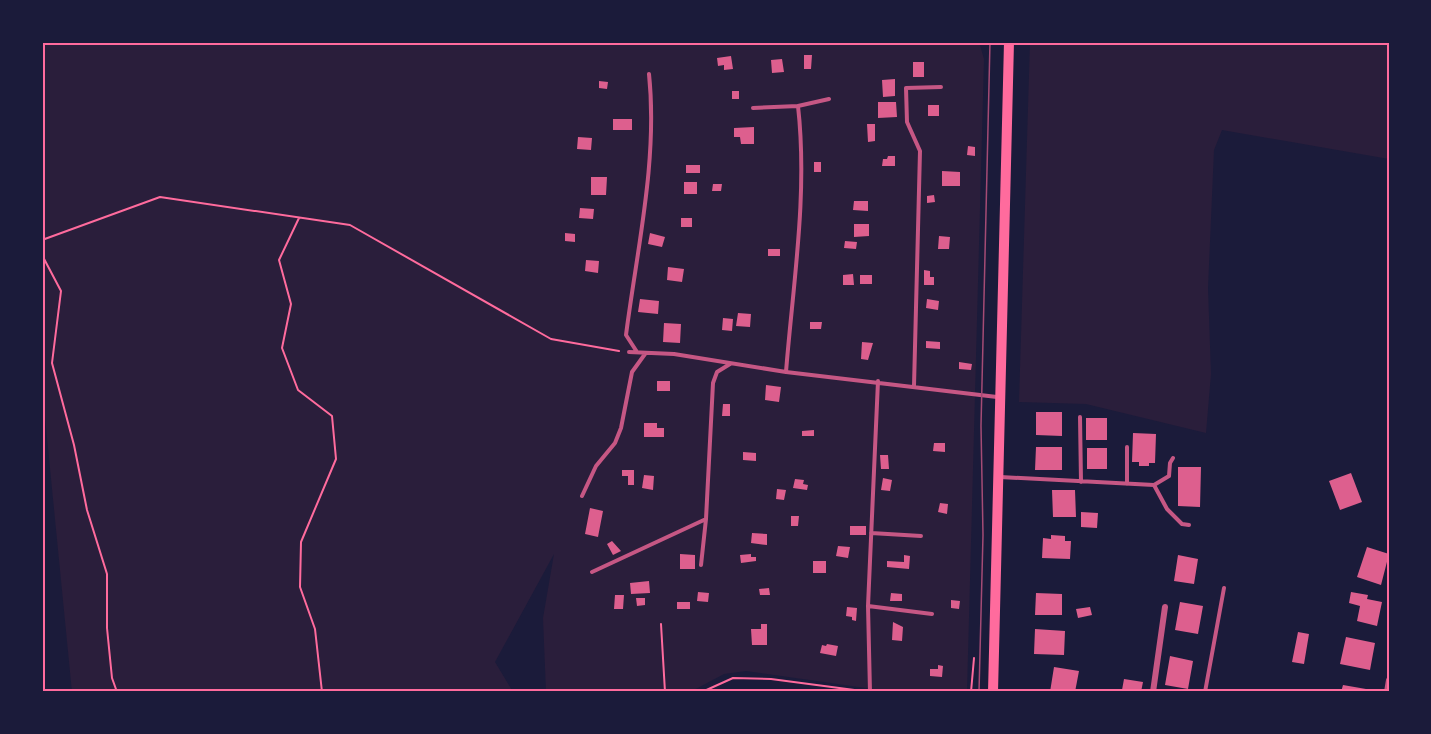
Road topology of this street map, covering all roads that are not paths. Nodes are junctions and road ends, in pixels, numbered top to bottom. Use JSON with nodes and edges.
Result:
{"nodes":[{"id":1,"x":1009,"y":42,"type":"edge"},
{"id":2,"x":649,"y":74,"type":"dead end"},
{"id":3,"x":940,"y":87,"type":"dead end"},
{"id":4,"x":829,"y":99,"type":"dead end"},
{"id":5,"x":798,"y":106,"type":"junction"},
{"id":6,"x":753,"y":108,"type":"dead end"},
{"id":7,"x":629,"y":352,"type":"road end"},
{"id":8,"x":637,"y":353,"type":"junction"},
{"id":9,"x":646,"y":354,"type":"junction"},
{"id":10,"x":731,"y":363,"type":"junction"},
{"id":11,"x":786,"y":372,"type":"junction"},
{"id":12,"x":878,"y":381,"type":"junction"},
{"id":13,"x":914,"y":386,"type":"junction"},
{"id":14,"x":1000,"y":397,"type":"junction"},
{"id":15,"x":1080,"y":417,"type":"dead end"},
{"id":16,"x":1127,"y":447,"type":"dead end"},
{"id":17,"x":1173,"y":459,"type":"dead end"},
{"id":18,"x":999,"y":477,"type":"junction"},
{"id":19,"x":1081,"y":482,"type":"junction"},
{"id":20,"x":1127,"y":484,"type":"junction"},
{"id":21,"x":1154,"y":485,"type":"junction"},
{"id":22,"x":582,"y":496,"type":"dead end"},
{"id":23,"x":706,"y":519,"type":"junction"},
{"id":24,"x":1189,"y":525,"type":"dead end"},
{"id":25,"x":871,"y":533,"type":"junction"},
{"id":26,"x":921,"y":536,"type":"dead end"},
{"id":27,"x":701,"y":565,"type":"dead end"},
{"id":28,"x":592,"y":572,"type":"dead end"},
{"id":29,"x":1224,"y":588,"type":"dead end"},
{"id":30,"x":868,"y":606,"type":"junction"},
{"id":31,"x":1165,"y":607,"type":"dead end"},
{"id":32,"x":932,"y":614,"type":"dead end"},
{"id":33,"x":1389,"y":680,"type":"edge"},
{"id":34,"x":870,"y":692,"type":"edge"},
{"id":35,"x":993,"y":692,"type":"edge"},
{"id":36,"x":1153,"y":692,"type":"edge"},
{"id":37,"x":1205,"y":692,"type":"edge"},
{"id":38,"x":1387,"y":692,"type":"edge"}],
"edges":[{"from":1,"to":14,"type":"main road"},
{"from":2,"to":8,"type":"lane"},
{"from":3,"to":13,"type":"lane"},
{"from":4,"to":5,"type":"lane"},
{"from":5,"to":6,"type":"lane"},
{"from":5,"to":11,"type":"lane"},
{"from":7,"to":8,"type":"lane"},
{"from":8,"to":9,"type":"lane"},
{"from":9,"to":10,"type":"lane"},
{"from":9,"to":22,"type":"lane"},
{"from":10,"to":11,"type":"lane"},
{"from":10,"to":23,"type":"lane"},
{"from":11,"to":12,"type":"lane"},
{"from":12,"to":13,"type":"lane"},
{"from":12,"to":25,"type":"lane"},
{"from":13,"to":14,"type":"lane"},
{"from":14,"to":18,"type":"main road"},
{"from":15,"to":19,"type":"lane"},
{"from":16,"to":20,"type":"lane"},
{"from":17,"to":21,"type":"lane"},
{"from":18,"to":19,"type":"lane"},
{"from":18,"to":35,"type":"main road"},
{"from":19,"to":20,"type":"lane"},
{"from":20,"to":21,"type":"lane"},
{"from":21,"to":24,"type":"lane"},
{"from":23,"to":27,"type":"lane"},
{"from":23,"to":28,"type":"lane"},
{"from":25,"to":26,"type":"lane"},
{"from":25,"to":30,"type":"lane"},
{"from":29,"to":37,"type":"lane"},
{"from":30,"to":32,"type":"lane"},
{"from":30,"to":34,"type":"lane"},
{"from":31,"to":36,"type":"street"},
{"from":33,"to":38,"type":"street"}]}
